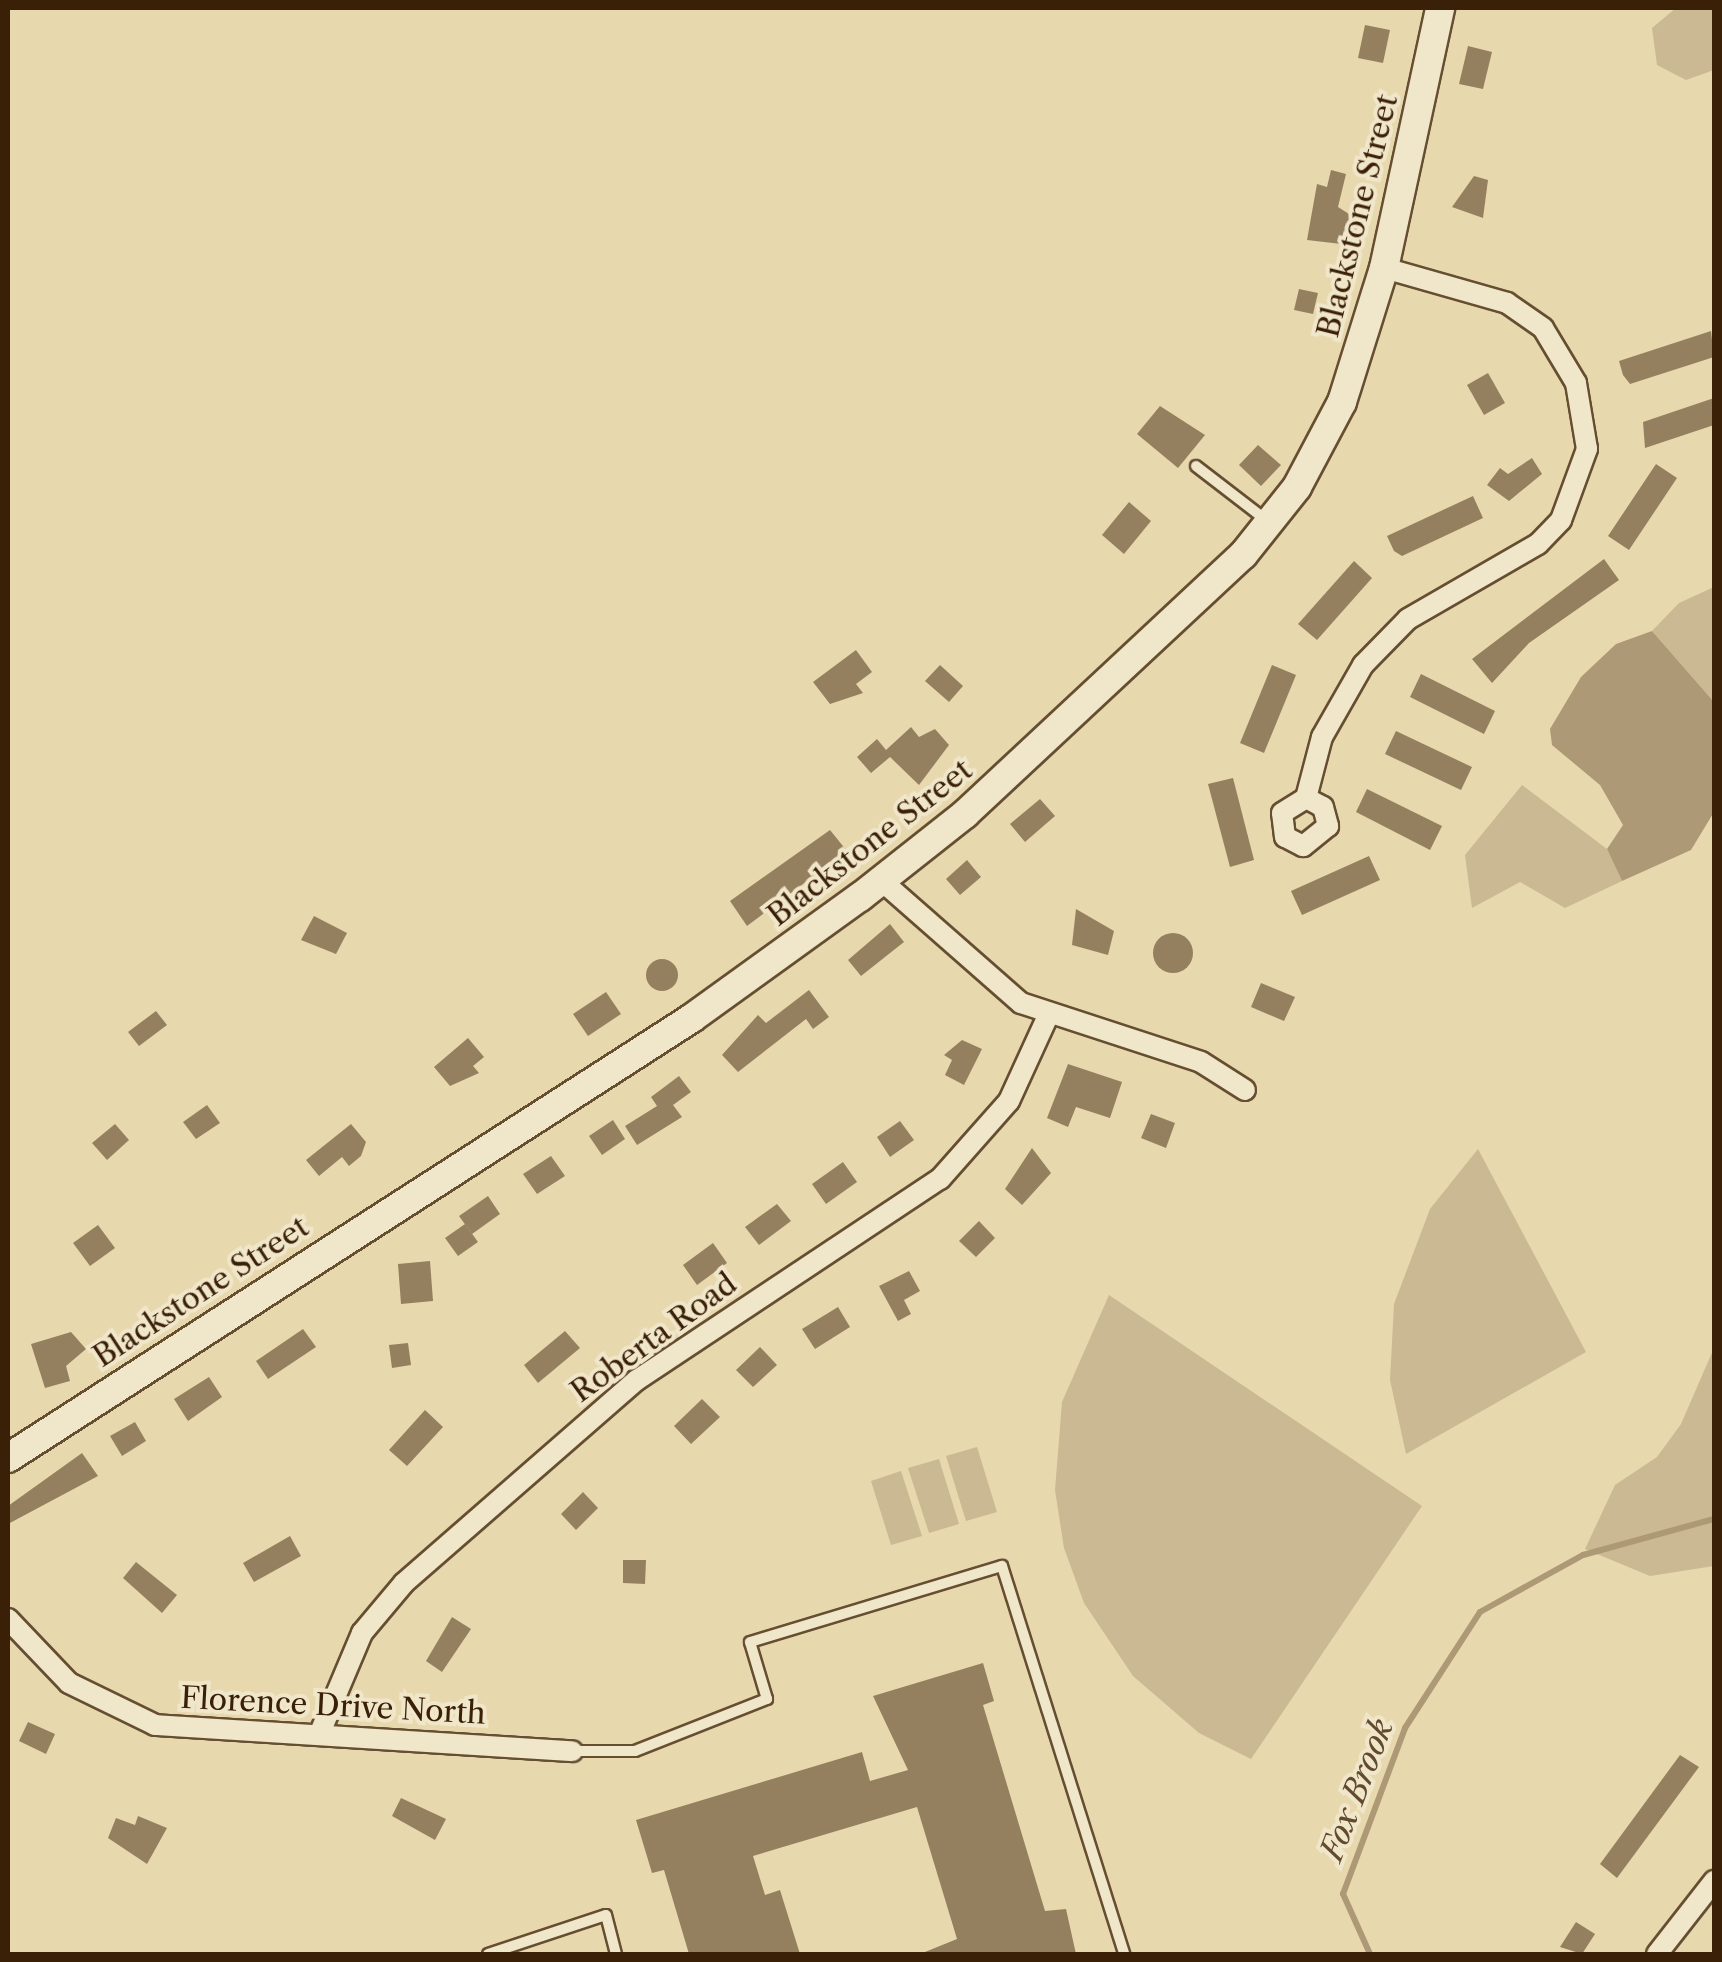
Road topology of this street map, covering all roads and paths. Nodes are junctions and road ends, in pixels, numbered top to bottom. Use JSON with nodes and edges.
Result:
{"nodes":[{"id":1,"x":1440,"y":8,"type":"edge"},
{"id":2,"x":1384,"y":268,"type":"junction"},
{"id":3,"x":1196,"y":466,"type":"dead end"},
{"id":4,"x":1270,"y":524,"type":"junction"},
{"id":5,"x":1306,"y":798,"type":"dead end"},
{"id":6,"x":882,"y":881,"type":"junction"},
{"id":7,"x":1048,"y":1016,"type":"junction"},
{"id":8,"x":1245,"y":1090,"type":"dead end"},
{"id":9,"x":8,"y":1458,"type":"edge"},
{"id":10,"x":8,"y":1619,"type":"edge"},
{"id":11,"x":319,"y":1735,"type":"junction"},
{"id":12,"x":572,"y":1750,"type":"joint"},
{"id":13,"x":1714,"y":1880,"type":"edge"},
{"id":14,"x":488,"y":1954,"type":"edge"},
{"id":15,"x":616,"y":1954,"type":"edge"},
{"id":16,"x":1124,"y":1954,"type":"edge"},
{"id":17,"x":1657,"y":1954,"type":"edge"}],
"edges":[{"from":1,"to":2,"type":"main road","name":"Blackstone Street"},
{"from":2,"to":4,"type":"main road","name":"Blackstone Street"},
{"from":2,"to":5,"type":"street"},
{"from":3,"to":4,"type":"lane"},
{"from":4,"to":6,"type":"main road","name":"Blackstone Street"},
{"from":6,"to":7,"type":"street"},
{"from":6,"to":9,"type":"main road","name":"Blackstone Street"},
{"from":7,"to":8,"type":"street"},
{"from":7,"to":11,"type":"street","name":"Roberta Road"},
{"from":10,"to":11,"type":"street","name":"Florence Drive North"},
{"from":11,"to":12,"type":"street","name":"Florence Drive North"},
{"from":12,"to":16,"type":"lane"},
{"from":13,"to":17,"type":"street"},
{"from":14,"to":15,"type":"lane"}]}
